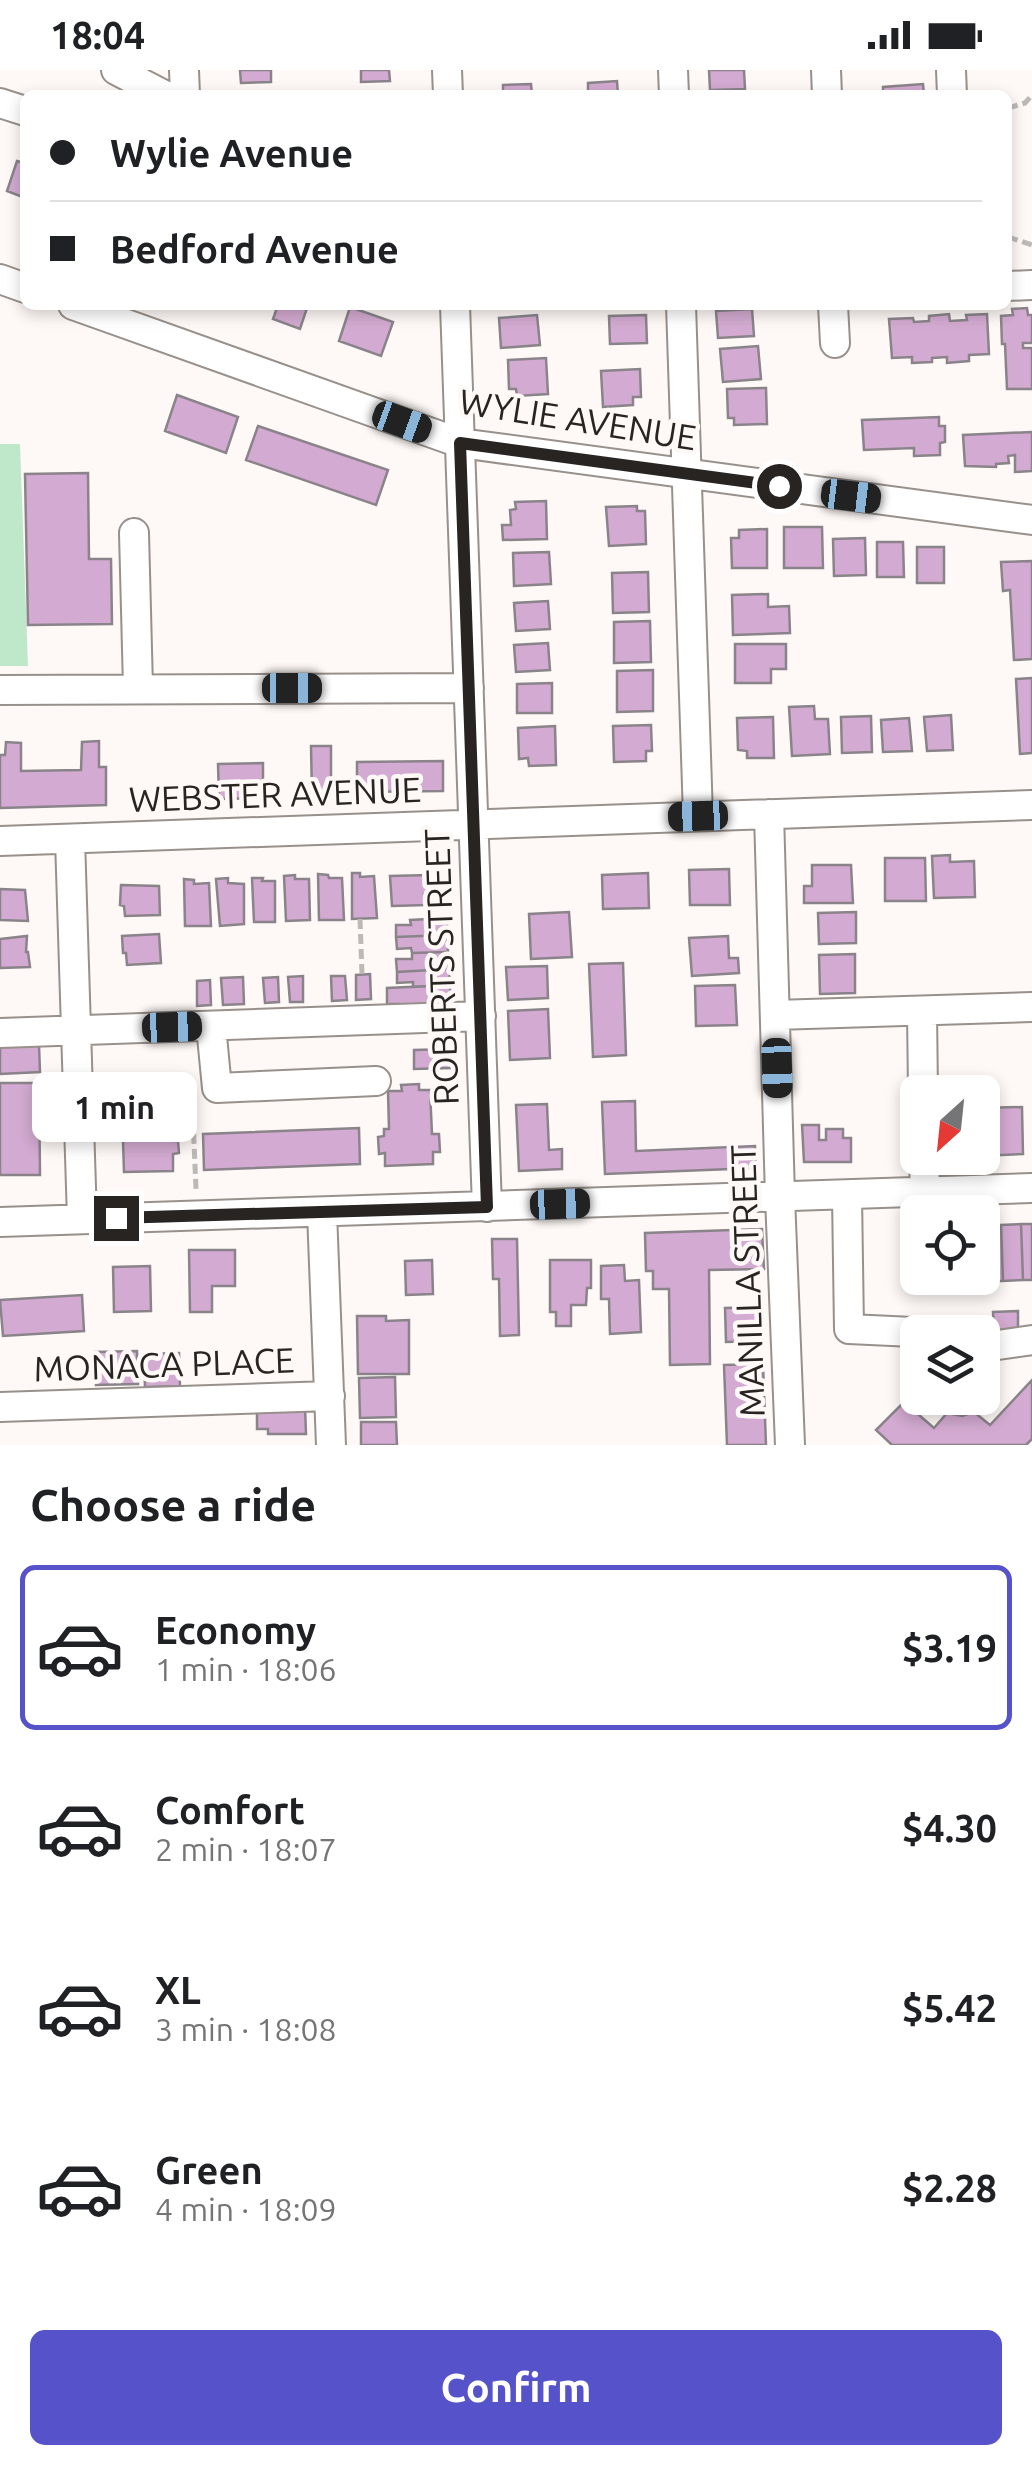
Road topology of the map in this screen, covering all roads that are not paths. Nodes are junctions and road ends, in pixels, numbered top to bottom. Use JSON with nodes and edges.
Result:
{"nodes":[{"id":1,"x":116,"y":70,"type":"edge"},
{"id":2,"x":154,"y":90,"type":"edge"},
{"id":3,"x":87,"y":310,"type":"edge"},
{"id":4,"x":456,"y":310,"type":"edge"},
{"id":5,"x":681,"y":310,"type":"edge"},
{"id":6,"x":833,"y":310,"type":"edge"},
{"id":7,"x":835,"y":343,"type":"dead end"},
{"id":8,"x":460,"y":443,"type":"junction"},
{"id":9,"x":687,"y":474,"type":"junction"},
{"id":10,"x":1032,"y":520,"type":"edge"},
{"id":11,"x":134,"y":533,"type":"dead end"},
{"id":12,"x":138,"y":688,"type":"junction"},
{"id":13,"x":469,"y":688,"type":"junction"},
{"id":14,"x":0,"y":690,"type":"edge"},
{"id":15,"x":1032,"y":804,"type":"edge"},
{"id":16,"x":769,"y":814,"type":"junction"},
{"id":17,"x":698,"y":816,"type":"junction"},
{"id":18,"x":474,"y":824,"type":"junction"},
{"id":19,"x":70,"y":839,"type":"junction"},
{"id":20,"x":0,"y":841,"type":"edge"},
{"id":21,"x":1032,"y":1007,"type":"edge"},
{"id":22,"x":922,"y":1010,"type":"junction"},
{"id":23,"x":775,"y":1015,"type":"junction"},
{"id":24,"x":481,"y":1016,"type":"junction"},
{"id":25,"x":211,"y":1026,"type":"junction"},
{"id":26,"x":76,"y":1030,"type":"junction"},
{"id":27,"x":0,"y":1033,"type":"edge"},
{"id":28,"x":923,"y":1075,"type":"edge"},
{"id":29,"x":376,"y":1081,"type":"dead end"},
{"id":30,"x":924,"y":1175,"type":"edge"},
{"id":31,"x":1032,"y":1188,"type":"edge"},
{"id":32,"x":925,"y":1192,"type":"junction"},
{"id":33,"x":847,"y":1194,"type":"junction"},
{"id":34,"x":780,"y":1197,"type":"junction"},
{"id":35,"x":487,"y":1207,"type":"junction"},
{"id":36,"x":322,"y":1212,"type":"junction"},
{"id":37,"x":82,"y":1219,"type":"junction"},
{"id":38,"x":0,"y":1222,"type":"edge"},
{"id":39,"x":900,"y":1331,"type":"edge"},
{"id":40,"x":1032,"y":1340,"type":"edge"},
{"id":41,"x":1000,"y":1345,"type":"edge"},
{"id":42,"x":330,"y":1396,"type":"junction"},
{"id":43,"x":0,"y":1407,"type":"edge"},
{"id":44,"x":332,"y":1445,"type":"edge"},
{"id":45,"x":790,"y":1445,"type":"edge"}],
"edges":[{"from":1,"to":2,"type":"street"},
{"from":3,"to":8,"type":"street","name":"WYLIE AVENUE"},
{"from":4,"to":8,"type":"street","name":"ROBERTS STREET"},
{"from":5,"to":9,"type":"street"},
{"from":6,"to":7,"type":"street"},
{"from":8,"to":9,"type":"street","name":"WYLIE AVENUE"},
{"from":8,"to":13,"type":"street","name":"ROBERTS STREET"},
{"from":9,"to":10,"type":"street","name":"WYLIE AVENUE"},
{"from":9,"to":17,"type":"street"},
{"from":11,"to":12,"type":"street"},
{"from":12,"to":13,"type":"street"},
{"from":12,"to":14,"type":"street"},
{"from":13,"to":18,"type":"street","name":"ROBERTS STREET"},
{"from":15,"to":16,"type":"street","name":"WEBSTER AVENUE"},
{"from":16,"to":17,"type":"street","name":"WEBSTER AVENUE"},
{"from":16,"to":23,"type":"street","name":"MANILLA STREET"},
{"from":17,"to":18,"type":"street","name":"WEBSTER AVENUE"},
{"from":18,"to":19,"type":"street","name":"WEBSTER AVENUE"},
{"from":18,"to":24,"type":"street","name":"ROBERTS STREET"},
{"from":19,"to":20,"type":"street","name":"WEBSTER AVENUE"},
{"from":19,"to":26,"type":"street"},
{"from":21,"to":22,"type":"street"},
{"from":22,"to":23,"type":"street"},
{"from":22,"to":28,"type":"street"},
{"from":23,"to":34,"type":"street","name":"MANILLA STREET"},
{"from":24,"to":25,"type":"street"},
{"from":24,"to":35,"type":"street","name":"ROBERTS STREET"},
{"from":25,"to":26,"type":"street"},
{"from":25,"to":29,"type":"street"},
{"from":26,"to":27,"type":"street"},
{"from":26,"to":37,"type":"street"},
{"from":30,"to":32,"type":"street"},
{"from":31,"to":32,"type":"street"},
{"from":32,"to":33,"type":"street"},
{"from":33,"to":34,"type":"street"},
{"from":33,"to":39,"type":"street"},
{"from":34,"to":35,"type":"street"},
{"from":34,"to":45,"type":"street","name":"MANILLA STREET"},
{"from":35,"to":36,"type":"street"},
{"from":36,"to":37,"type":"street"},
{"from":36,"to":42,"type":"street"},
{"from":37,"to":38,"type":"street"},
{"from":40,"to":41,"type":"street"},
{"from":42,"to":43,"type":"street","name":"MONACA PLACE"},
{"from":42,"to":44,"type":"street"}]}
